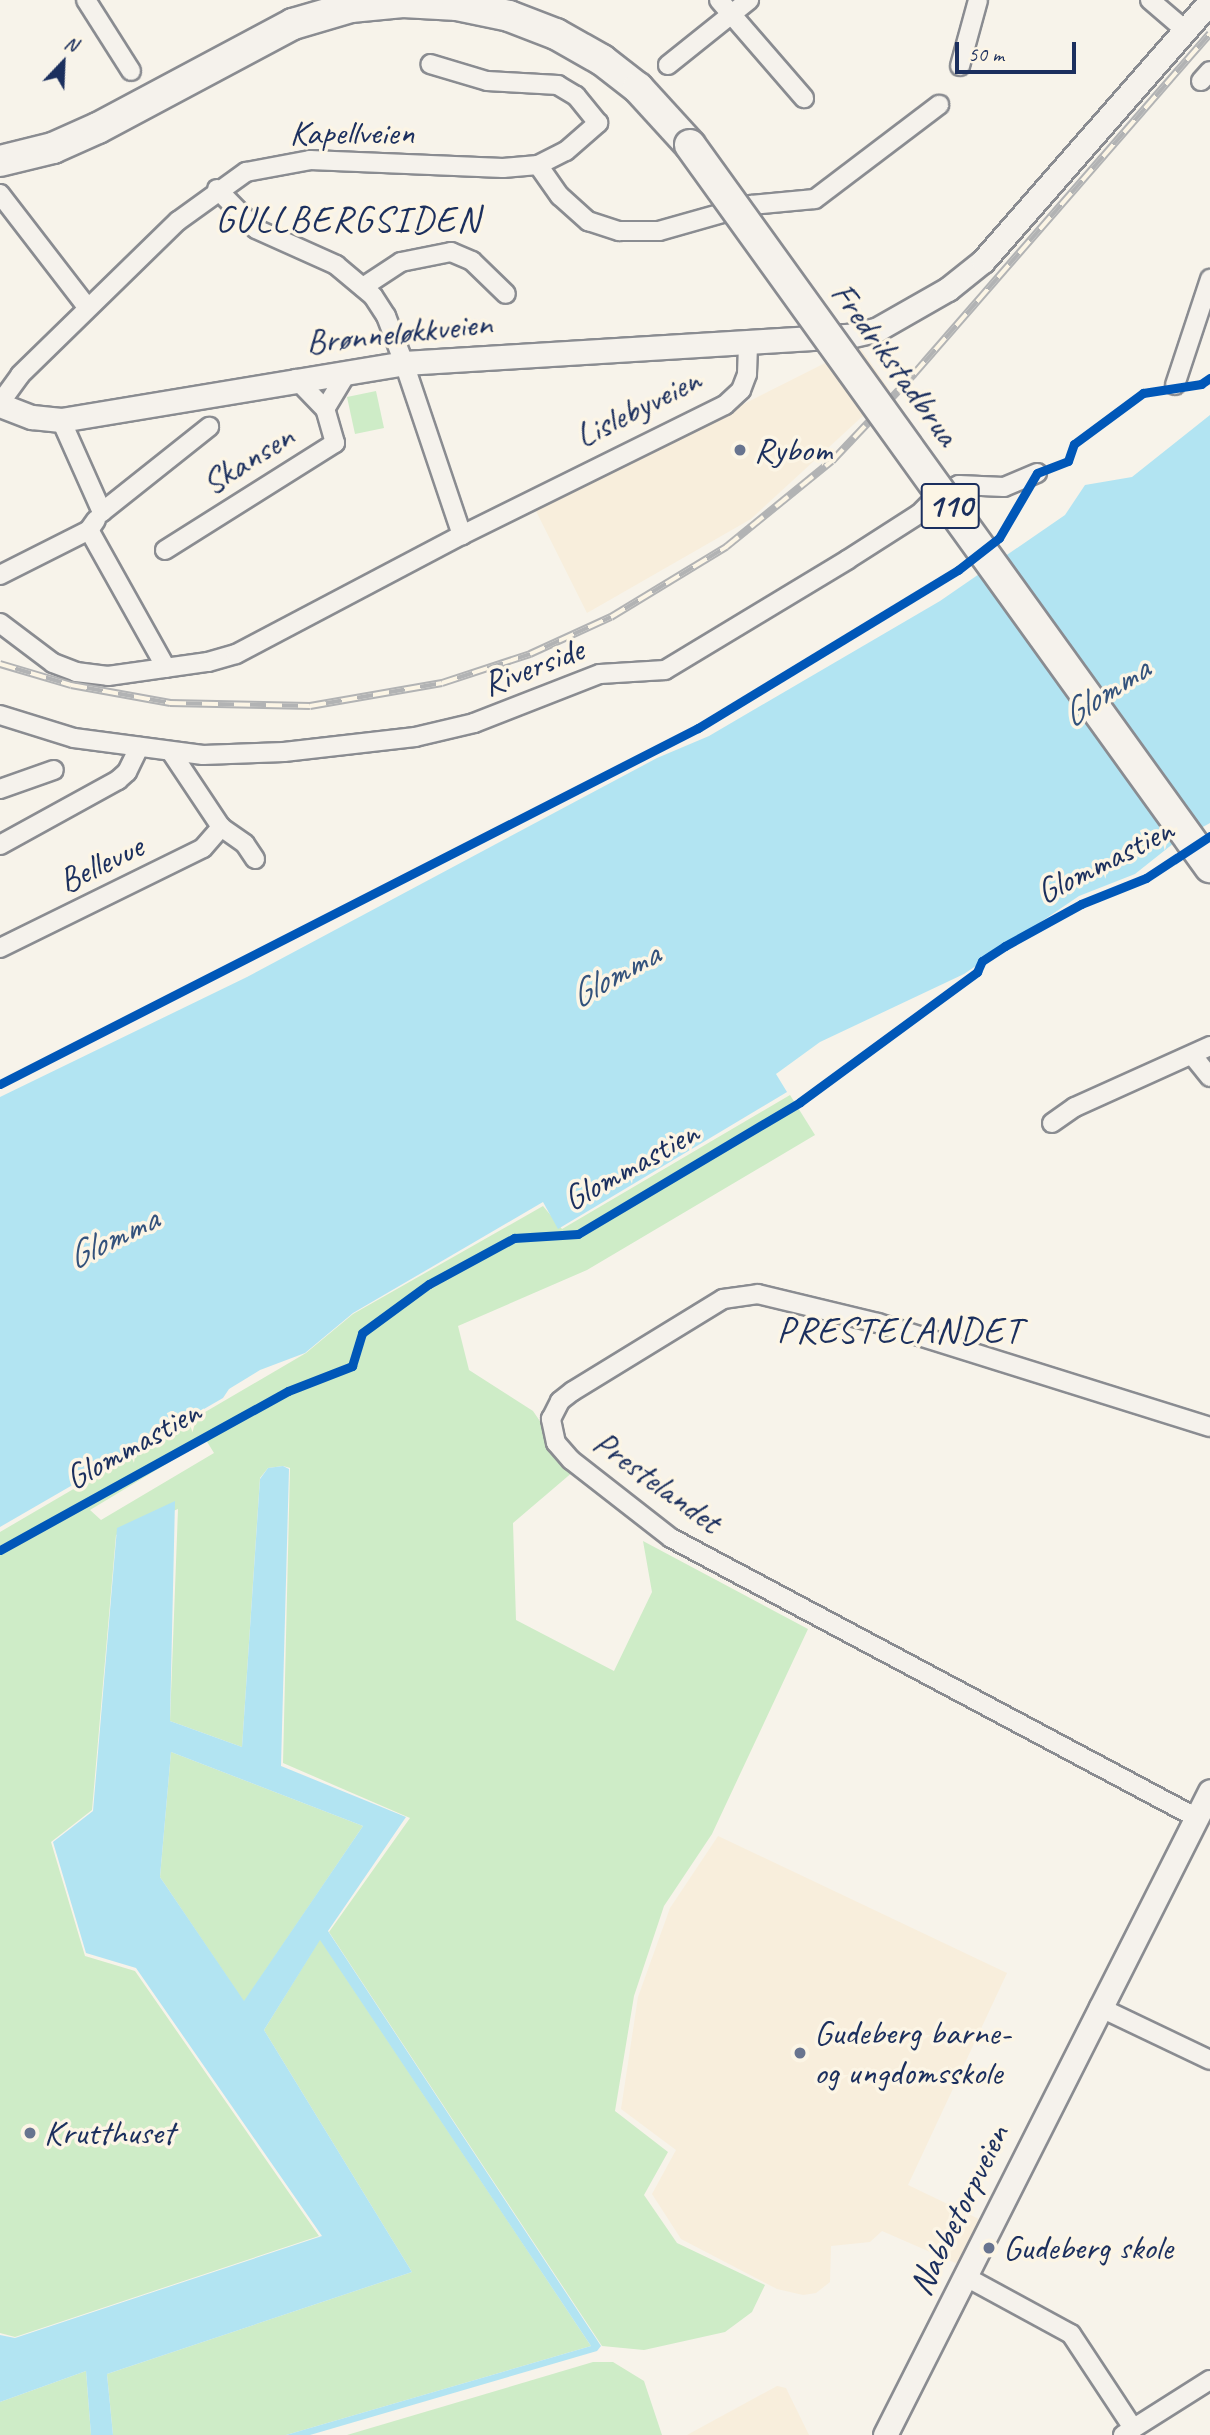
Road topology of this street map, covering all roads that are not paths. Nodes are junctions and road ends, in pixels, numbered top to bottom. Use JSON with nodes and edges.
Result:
{"nodes":[{"id":1,"x":86,"y":0,"type":"edge"},
{"id":2,"x":749,"y":0,"type":"edge"},
{"id":3,"x":978,"y":0,"type":"edge"},
{"id":4,"x":1150,"y":0,"type":"edge"},
{"id":5,"x":1210,"y":2,"type":"edge"},
{"id":6,"x":725,"y":7,"type":"edge"},
{"id":7,"x":1185,"y":30,"type":"junction"},
{"id":8,"x":430,"y":64,"type":"dead end"},
{"id":9,"x":668,"y":65,"type":"dead end"},
{"id":10,"x":960,"y":66,"type":"dead end"},
{"id":11,"x":131,"y":71,"type":"dead end"},
{"id":12,"x":804,"y":98,"type":"dead end"},
{"id":13,"x":939,"y":105,"type":"dead end"},
{"id":14,"x":0,"y":161,"type":"edge"},
{"id":15,"x":538,"y":165,"type":"junction"},
{"id":16,"x":217,"y":190,"type":"junction"},
{"id":17,"x":0,"y":194,"type":"edge"},
{"id":18,"x":1210,"y":279,"type":"edge"},
{"id":19,"x":363,"y":287,"type":"junction"},
{"id":20,"x":506,"y":294,"type":"dead end"},
{"id":21,"x":87,"y":307,"type":"junction"},
{"id":22,"x":748,"y":342,"type":"junction"},
{"id":23,"x":404,"y":363,"type":"junction"},
{"id":24,"x":348,"y":371,"type":"junction"},
{"id":25,"x":296,"y":379,"type":"junction"},
{"id":26,"x":1175,"y":386,"type":"dead end"},
{"id":27,"x":0,"y":404,"type":"edge"},
{"id":28,"x":325,"y":409,"type":"junction"},
{"id":29,"x":61,"y":420,"type":"junction"},
{"id":30,"x":209,"y":426,"type":"dead end"},
{"id":31,"x":1037,"y":473,"type":"dead end"},
{"id":32,"x":103,"y":512,"type":"junction"},
{"id":33,"x":89,"y":530,"type":"junction"},
{"id":34,"x":462,"y":534,"type":"junction"},
{"id":35,"x":165,"y":550,"type":"dead end"},
{"id":36,"x":0,"y":575,"type":"edge"},
{"id":37,"x":0,"y":623,"type":"edge"},
{"id":38,"x":166,"y":668,"type":"junction"},
{"id":39,"x":0,"y":715,"type":"edge"},
{"id":40,"x":139,"y":747,"type":"junction"},
{"id":41,"x":171,"y":752,"type":"junction"},
{"id":42,"x":54,"y":769,"type":"dead end"},
{"id":43,"x":0,"y":789,"type":"edge"},
{"id":44,"x":221,"y":827,"type":"junction"},
{"id":45,"x":0,"y":845,"type":"edge"},
{"id":46,"x":255,"y":859,"type":"dead end"},
{"id":47,"x":1210,"y":867,"type":"edge"},
{"id":48,"x":0,"y":948,"type":"edge"},
{"id":49,"x":1210,"y":1046,"type":"edge"},
{"id":50,"x":1194,"y":1056,"type":"junction"},
{"id":51,"x":1210,"y":1077,"type":"edge"},
{"id":52,"x":1052,"y":1123,"type":"dead end"},
{"id":53,"x":1210,"y":1427,"type":"edge"},
{"id":54,"x":1210,"y":1791,"type":"edge"},
{"id":55,"x":1197,"y":1818,"type":"junction"},
{"id":56,"x":1099,"y":2007,"type":"junction"},
{"id":57,"x":1210,"y":2060,"type":"edge"},
{"id":58,"x":966,"y":2277,"type":"junction"},
{"id":59,"x":1210,"y":2380,"type":"edge"},
{"id":60,"x":1128,"y":2432,"type":"edge"},
{"id":61,"x":885,"y":2435,"type":"edge"}],
"edges":[{"from":1,"to":11,"type":"street"},
{"from":2,"to":6,"type":"street"},
{"from":3,"to":10,"type":"street"},
{"from":4,"to":7,"type":"street"},
{"from":5,"to":7,"type":"street"},
{"from":6,"to":9,"type":"street"},
{"from":6,"to":12,"type":"street"},
{"from":7,"to":22,"type":"street"},
{"from":8,"to":15,"type":"street","name":"Kapellveien"},
{"from":13,"to":15,"type":"street"},
{"from":14,"to":47,"type":"highway","name":"Fredrikstadbrua","number":"110","bridge":true},
{"from":15,"to":16,"type":"street","name":"Kapellveien"},
{"from":16,"to":19,"type":"street"},
{"from":16,"to":21,"type":"street","name":"Kapellveien"},
{"from":17,"to":21,"type":"street"},
{"from":18,"to":26,"type":"street"},
{"from":19,"to":20,"type":"street"},
{"from":19,"to":23,"type":"street"},
{"from":21,"to":27,"type":"street","name":"Kapellveien"},
{"from":22,"to":23,"type":"street","name":"Brønneløkkveien"},
{"from":22,"to":34,"type":"street","name":"Lislebyveien"},
{"from":23,"to":24,"type":"street","name":"Brønneløkkveien"},
{"from":23,"to":34,"type":"street"},
{"from":24,"to":25,"type":"street","name":"Brønneløkkveien"},
{"from":24,"to":28,"type":"street","name":"Skansen"},
{"from":25,"to":28,"type":"street","name":"Skansen"},
{"from":25,"to":29,"type":"street","name":"Brønneløkkveien"},
{"from":27,"to":29,"type":"street","name":"Brønneløkkveien"},
{"from":28,"to":35,"type":"street","name":"Skansen"},
{"from":29,"to":32,"type":"street"},
{"from":30,"to":32,"type":"street"},
{"from":31,"to":41,"type":"street","name":"Riverside"},
{"from":32,"to":33,"type":"street"},
{"from":33,"to":36,"type":"street"},
{"from":33,"to":38,"type":"street"},
{"from":34,"to":38,"type":"street","name":"Lislebyveien"},
{"from":37,"to":38,"type":"street","name":"Lislebyveien"},
{"from":39,"to":40,"type":"street","name":"Riverside"},
{"from":40,"to":41,"type":"street","name":"Riverside"},
{"from":40,"to":45,"type":"street"},
{"from":41,"to":44,"type":"street"},
{"from":42,"to":43,"type":"street"},
{"from":44,"to":46,"type":"street"},
{"from":44,"to":48,"type":"street","name":"Bellevue"},
{"from":49,"to":50,"type":"street"},
{"from":50,"to":51,"type":"street"},
{"from":50,"to":52,"type":"street"},
{"from":53,"to":55,"type":"street","name":"Prestelandet"},
{"from":54,"to":55,"type":"street","name":"Nabbetorpveien"},
{"from":55,"to":56,"type":"street","name":"Nabbetorpveien"},
{"from":56,"to":57,"type":"street"},
{"from":56,"to":58,"type":"street","name":"Nabbetorpveien"},
{"from":58,"to":60,"type":"street"},
{"from":58,"to":61,"type":"street","name":"Nabbetorpveien"},
{"from":59,"to":60,"type":"street"}]}
